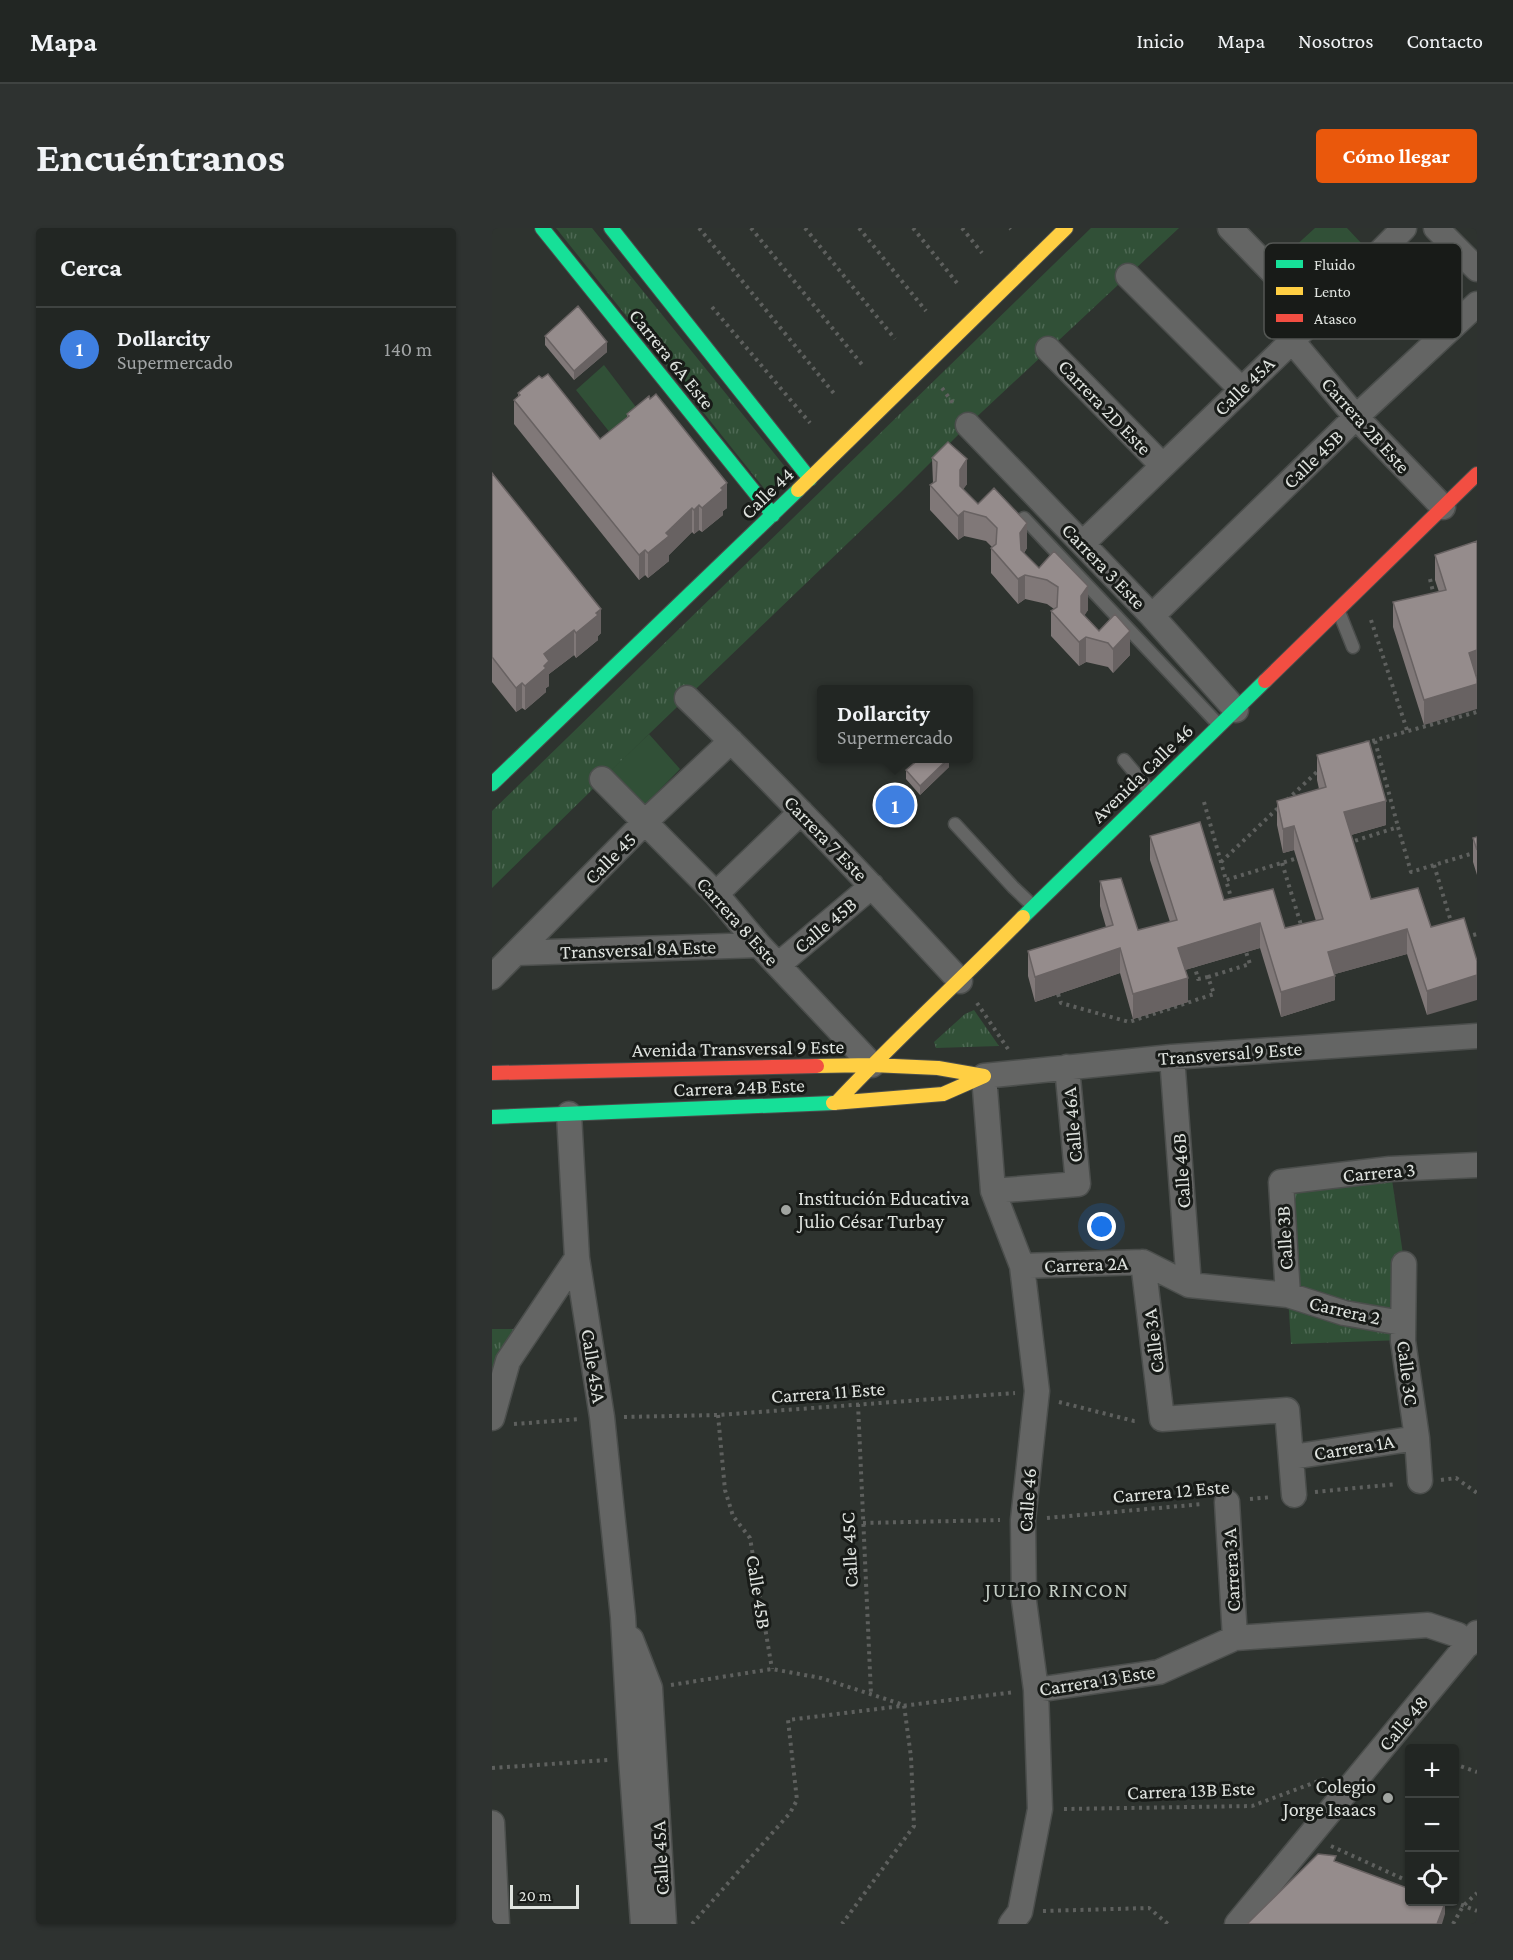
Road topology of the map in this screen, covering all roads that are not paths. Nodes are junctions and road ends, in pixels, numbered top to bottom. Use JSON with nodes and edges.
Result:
{"nodes":[{"id":1,"x":542,"y":228,"type":"edge"},
{"id":2,"x":612,"y":228,"type":"edge"},
{"id":3,"x":1066,"y":228,"type":"edge"},
{"id":4,"x":1230,"y":228,"type":"edge"},
{"id":5,"x":1436,"y":228,"type":"edge"},
{"id":6,"x":1451,"y":243,"type":"edge"},
{"id":7,"x":1462,"y":254,"type":"edge"},
{"id":8,"x":1264,"y":263,"type":"edge"},
{"id":9,"x":1477,"y":269,"type":"edge"},
{"id":10,"x":1128,"y":276,"type":"dead end"},
{"id":11,"x":1477,"y":304,"type":"edge"},
{"id":12,"x":1462,"y":318,"type":"edge"},
{"id":13,"x":1440,"y":339,"type":"edge"},
{"id":14,"x":1292,"y":341,"type":"joint"},
{"id":15,"x":1048,"y":349,"type":"dead end"},
{"id":16,"x":1240,"y":389,"type":"junction"},
{"id":17,"x":1356,"y":417,"type":"junction"},
{"id":18,"x":968,"y":425,"type":"road end"},
{"id":19,"x":1162,"y":465,"type":"junction"},
{"id":20,"x":1477,"y":474,"type":"edge"},
{"id":21,"x":810,"y":479,"type":"junction"},
{"id":22,"x":1443,"y":507,"type":"junction"},
{"id":23,"x":773,"y":515,"type":"junction"},
{"id":24,"x":1024,"y":518,"type":"edge"},
{"id":25,"x":1083,"y":543,"type":"junction"},
{"id":26,"x":1338,"y":610,"type":"junction"},
{"id":27,"x":1152,"y":616,"type":"junction"},
{"id":28,"x":1353,"y":647,"type":"dead end"},
{"id":29,"x":687,"y":698,"type":"dead end"},
{"id":30,"x":1228,"y":718,"type":"junction"},
{"id":31,"x":731,"y":741,"type":"junction"},
{"id":32,"x":1124,"y":760,"type":"dead end"},
{"id":33,"x":603,"y":779,"type":"dead end"},
{"id":34,"x":492,"y":783,"type":"edge"},
{"id":35,"x":1151,"y":792,"type":"junction"},
{"id":36,"x":801,"y":813,"type":"junction"},
{"id":37,"x":645,"y":822,"type":"junction"},
{"id":38,"x":955,"y":824,"type":"dead end"},
{"id":39,"x":872,"y":886,"type":"junction"},
{"id":40,"x":716,"y":894,"type":"junction"},
{"id":41,"x":1033,"y":906,"type":"junction"},
{"id":42,"x":759,"y":945,"type":"junction"},
{"id":43,"x":517,"y":953,"type":"junction"},
{"id":44,"x":778,"y":965,"type":"junction"},
{"id":45,"x":492,"y":977,"type":"edge"},
{"id":46,"x":960,"y":981,"type":"junction"},
{"id":47,"x":1477,"y":1036,"type":"edge"},
{"id":48,"x":1172,"y":1057,"type":"junction"},
{"id":49,"x":872,"y":1065,"type":"junction"},
{"id":50,"x":1067,"y":1067,"type":"junction"},
{"id":51,"x":492,"y":1073,"type":"edge"},
{"id":52,"x":984,"y":1076,"type":"junction"},
{"id":53,"x":836,"y":1103,"type":"junction"},
{"id":54,"x":569,"y":1114,"type":"junction"},
{"id":55,"x":492,"y":1117,"type":"edge"},
{"id":56,"x":1477,"y":1165,"type":"edge"},
{"id":57,"x":1281,"y":1182,"type":"joint"},
{"id":58,"x":993,"y":1191,"type":"junction"},
{"id":59,"x":577,"y":1258,"type":"junction"},
{"id":60,"x":1143,"y":1262,"type":"junction"},
{"id":61,"x":1404,"y":1264,"type":"dead end"},
{"id":62,"x":1022,"y":1266,"type":"junction"},
{"id":63,"x":1190,"y":1285,"type":"junction"},
{"id":64,"x":1288,"y":1295,"type":"junction"},
{"id":65,"x":1402,"y":1323,"type":"junction"},
{"id":66,"x":497,"y":1422,"type":"edge"},
{"id":67,"x":1417,"y":1438,"type":"junction"},
{"id":68,"x":1292,"y":1457,"type":"junction"},
{"id":69,"x":1420,"y":1481,"type":"road end"},
{"id":70,"x":1294,"y":1495,"type":"road end"},
{"id":71,"x":1227,"y":1502,"type":"road end"},
{"id":72,"x":1235,"y":1638,"type":"junction"},
{"id":73,"x":1473,"y":1639,"type":"edge"},
{"id":74,"x":638,"y":1689,"type":"junction"},
{"id":75,"x":1036,"y":1690,"type":"junction"},
{"id":76,"x":492,"y":1823,"type":"edge"},
{"id":77,"x":1016,"y":1918,"type":"edge"},
{"id":78,"x":497,"y":1924,"type":"edge"},
{"id":79,"x":643,"y":1924,"type":"edge"},
{"id":80,"x":664,"y":1924,"type":"edge"},
{"id":81,"x":1237,"y":1924,"type":"edge"}],
"edges":[{"from":1,"to":23,"type":"main road","name":"Carrera 6A Este"},
{"from":2,"to":21,"type":"main road","name":"Carrera 6A Este"},
{"from":3,"to":21,"type":"main road","name":"Calle 44"},
{"from":4,"to":8,"type":"street"},
{"from":5,"to":6,"type":"street"},
{"from":7,"to":9,"type":"street"},
{"from":10,"to":16,"type":"street"},
{"from":11,"to":12,"type":"street","name":"Calle 45B"},
{"from":13,"to":17,"type":"street","name":"Calle 45B"},
{"from":14,"to":16,"type":"street","name":"Calle 45A"},
{"from":14,"to":17,"type":"street","name":"Carrera 2B Este"},
{"from":15,"to":19,"type":"street","name":"Carrera 2D Este"},
{"from":16,"to":19,"type":"street","name":"Calle 45A"},
{"from":17,"to":22,"type":"street","name":"Carrera 2B Este"},
{"from":17,"to":27,"type":"street","name":"Calle 45B"},
{"from":18,"to":25,"type":"street","name":"Carrera 3 Este"},
{"from":19,"to":25,"type":"street","name":"Calle 45A"},
{"from":20,"to":22,"type":"main road","name":"Avenida Calle 46"},
{"from":21,"to":23,"type":"main road","name":"Calle 44"},
{"from":22,"to":26,"type":"main road","name":"Avenida Calle 46"},
{"from":23,"to":34,"type":"main road","name":"Calle 44"},
{"from":24,"to":30,"type":"lane"},
{"from":25,"to":27,"type":"street","name":"Carrera 3 Este"},
{"from":26,"to":28,"type":"lane"},
{"from":26,"to":30,"type":"main road","name":"Avenida Calle 46"},
{"from":27,"to":30,"type":"street","name":"Carrera 3 Este"},
{"from":29,"to":31,"type":"street","name":"Carrera 7 Este"},
{"from":30,"to":35,"type":"main road","name":"Avenida Calle 46"},
{"from":31,"to":36,"type":"street","name":"Carrera 7 Este"},
{"from":31,"to":37,"type":"street","name":"Calle 45"},
{"from":32,"to":35,"type":"lane"},
{"from":33,"to":37,"type":"street","name":"Carrera 8 Este"},
{"from":35,"to":41,"type":"main road","name":"Avenida Calle 46"},
{"from":36,"to":39,"type":"street","name":"Carrera 7 Este"},
{"from":36,"to":40,"type":"street"},
{"from":37,"to":40,"type":"street","name":"Carrera 8 Este"},
{"from":37,"to":43,"type":"street","name":"Calle 45"},
{"from":38,"to":41,"type":"lane"},
{"from":39,"to":44,"type":"street","name":"Calle 45B"},
{"from":39,"to":46,"type":"street","name":"Carrera 7 Este"},
{"from":40,"to":42,"type":"street","name":"Carrera 8 Este"},
{"from":41,"to":46,"type":"main road","name":"Avenida Calle 46"},
{"from":42,"to":43,"type":"street","name":"Transversal 8A Este"},
{"from":42,"to":44,"type":"street","name":"Carrera 8 Este"},
{"from":43,"to":45,"type":"street","name":"Calle 45"},
{"from":44,"to":49,"type":"street","name":"Carrera 8 Este"},
{"from":46,"to":49,"type":"main road","name":"Avenida Calle 46"},
{"from":47,"to":48,"type":"street","name":"Transversal 9 Este"},
{"from":48,"to":50,"type":"street","name":"Transversal 9 Este"},
{"from":48,"to":63,"type":"street","name":"Calle 46B"},
{"from":49,"to":51,"type":"main road","name":"Avenida Transversal 9 Este"},
{"from":49,"to":52,"type":"main road","name":"Avenida Transversal 9 Este"},
{"from":49,"to":53,"type":"main road","name":"Avenida Calle 46"},
{"from":50,"to":52,"type":"street","name":"Transversal 9 Este"},
{"from":50,"to":58,"type":"street","name":"Calle 46A"},
{"from":52,"to":53,"type":"main road","name":"Carrera 24B Este"},
{"from":52,"to":58,"type":"street","name":"Calle 46"},
{"from":53,"to":54,"type":"main road","name":"Carrera 24B Este"},
{"from":54,"to":55,"type":"main road","name":"Carrera 24B Este"},
{"from":54,"to":59,"type":"street","name":"Calle 45A"},
{"from":56,"to":57,"type":"street","name":"Carrera 3"},
{"from":57,"to":64,"type":"street","name":"Calle 3B"},
{"from":58,"to":62,"type":"street","name":"Calle 46"},
{"from":59,"to":66,"type":"street"},
{"from":59,"to":74,"type":"street","name":"Calle 45A"},
{"from":60,"to":62,"type":"street","name":"Carrera 2A"},
{"from":60,"to":63,"type":"street","name":"Carrera 2A"},
{"from":60,"to":68,"type":"street","name":"Calle 3A"},
{"from":61,"to":65,"type":"street","name":"Calle 3C"},
{"from":62,"to":75,"type":"street","name":"Calle 46"},
{"from":63,"to":64,"type":"street","name":"Carrera 2A"},
{"from":64,"to":65,"type":"street","name":"Carrera 2"},
{"from":65,"to":67,"type":"street","name":"Calle 3C"},
{"from":67,"to":68,"type":"street","name":"Carrera 1A"},
{"from":67,"to":69,"type":"street","name":"Calle 3C"},
{"from":68,"to":70,"type":"street"},
{"from":71,"to":72,"type":"street","name":"Carrera 3A"},
{"from":72,"to":73,"type":"street","name":"Carrera 13 Este"},
{"from":72,"to":75,"type":"street","name":"Carrera 13 Este"},
{"from":73,"to":81,"type":"street","name":"Calle 48"},
{"from":74,"to":79,"type":"street","name":"Calle 45A"},
{"from":74,"to":80,"type":"street","name":"Calle 45A"},
{"from":75,"to":77,"type":"street","name":"Calle 46"},
{"from":76,"to":78,"type":"street"}]}
